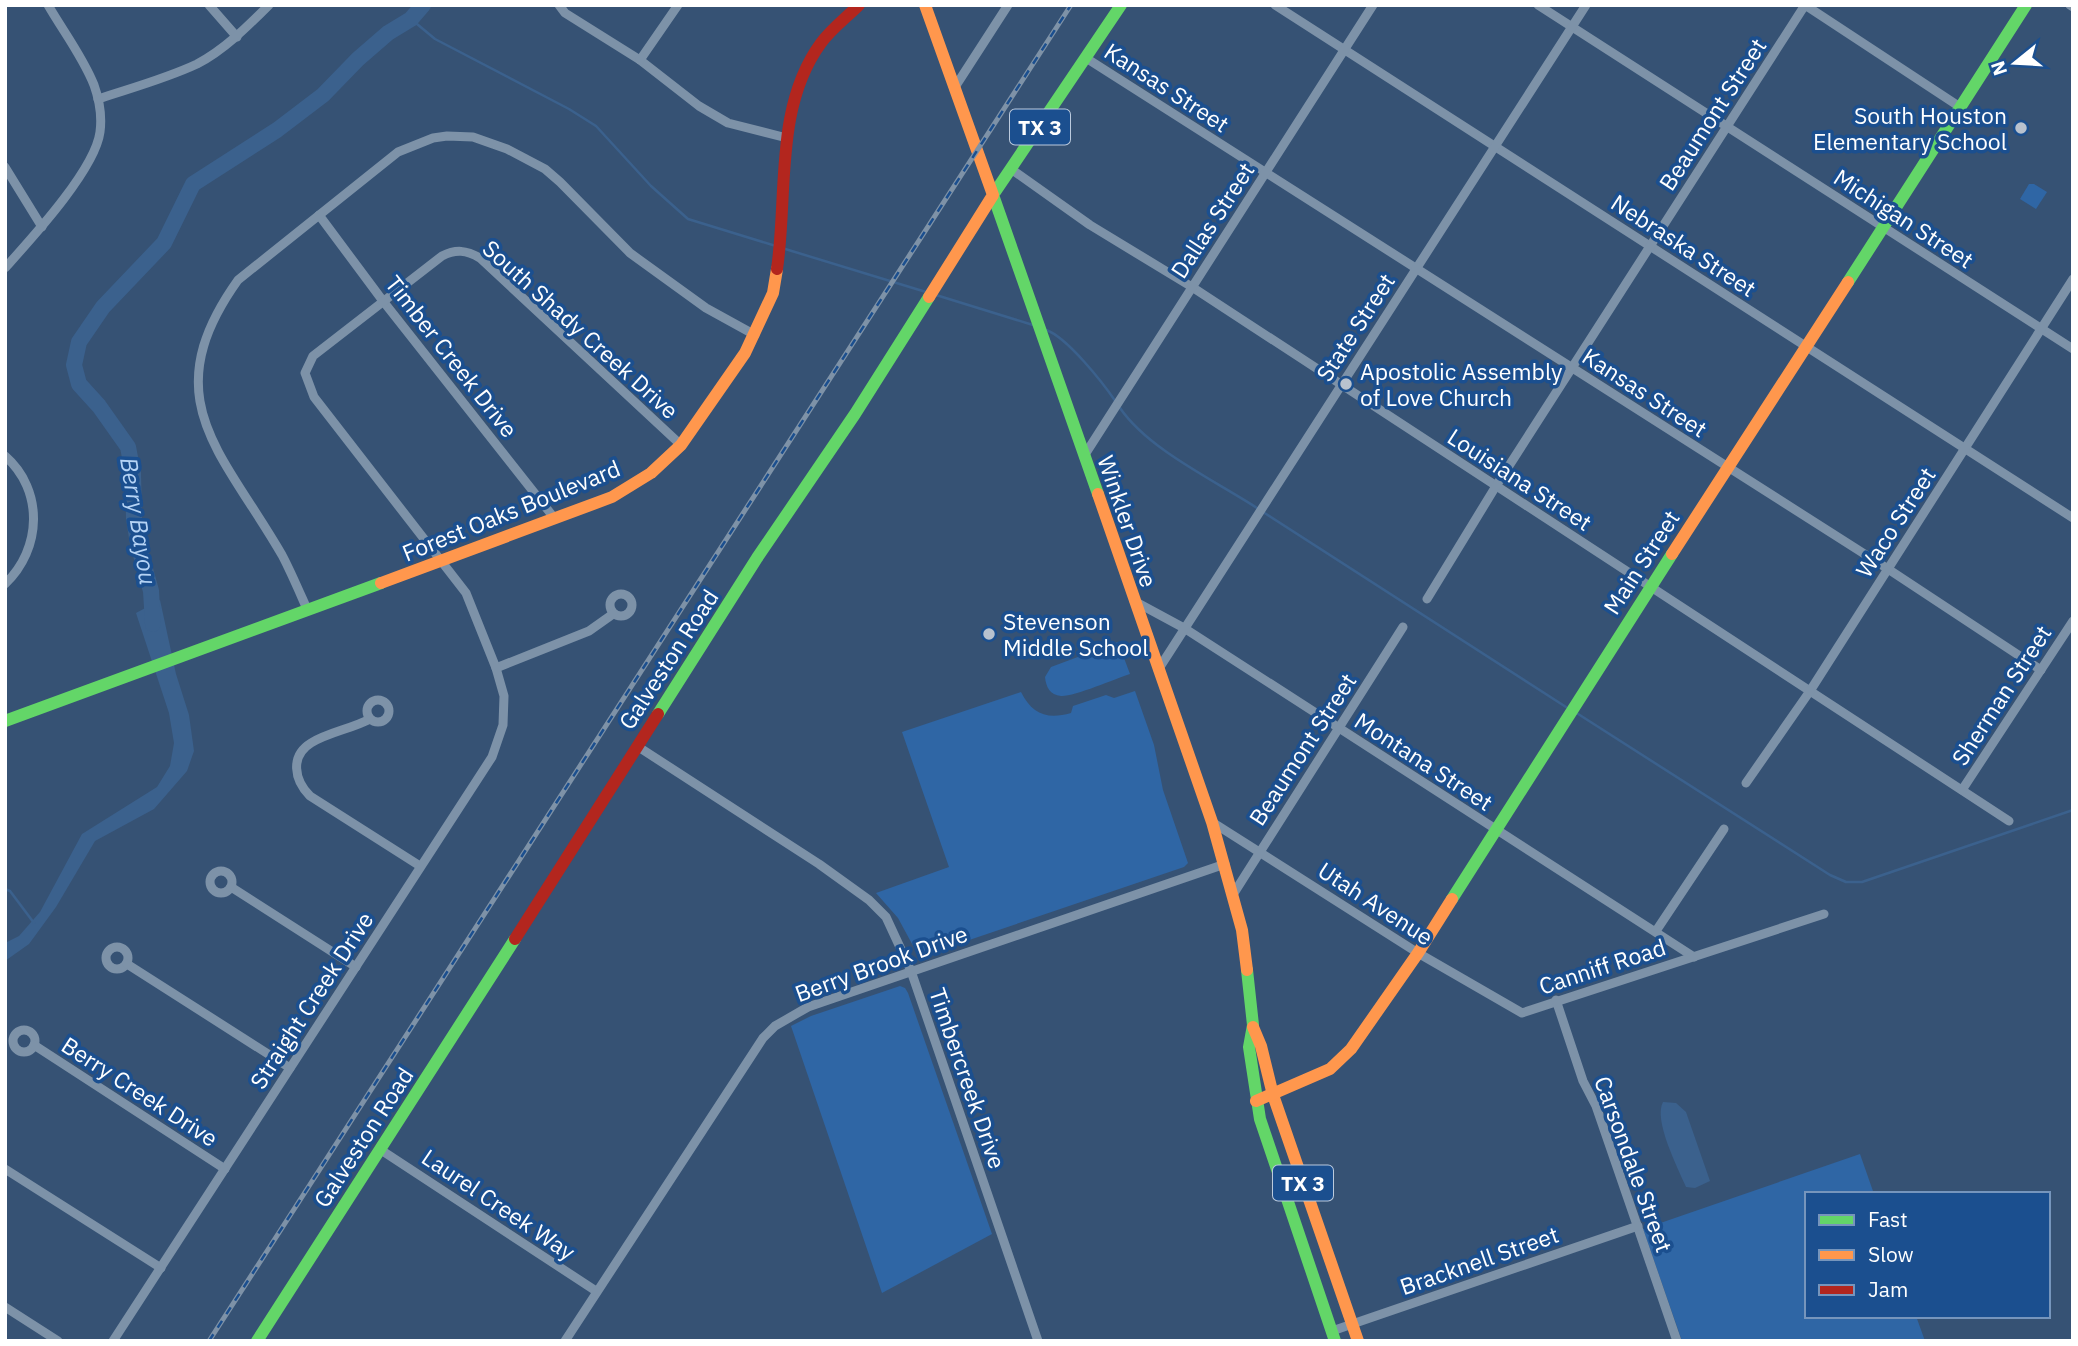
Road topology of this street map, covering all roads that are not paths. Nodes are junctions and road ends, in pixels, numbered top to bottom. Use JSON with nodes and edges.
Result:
{"nodes":[{"id":1,"x":48,"y":5,"type":"edge"},
{"id":2,"x":209,"y":5,"type":"edge"},
{"id":3,"x":269,"y":5,"type":"edge"},
{"id":4,"x":559,"y":5,"type":"edge"},
{"id":5,"x":678,"y":5,"type":"edge"},
{"id":6,"x":859,"y":5,"type":"edge"},
{"id":7,"x":925,"y":5,"type":"edge"},
{"id":8,"x":1008,"y":5,"type":"edge"},
{"id":9,"x":1121,"y":5,"type":"edge"},
{"id":10,"x":1275,"y":5,"type":"edge"},
{"id":11,"x":1373,"y":5,"type":"edge"},
{"id":12,"x":1538,"y":5,"type":"edge"},
{"id":13,"x":1586,"y":5,"type":"edge"},
{"id":14,"x":1805,"y":5,"type":"edge"},
{"id":15,"x":2026,"y":5,"type":"edge"},
{"id":16,"x":1572,"y":27,"type":"junction"},
{"id":17,"x":237,"y":37,"type":"junction"},
{"id":18,"x":1344,"y":50,"type":"junction"},
{"id":19,"x":1086,"y":58,"type":"junction"},
{"id":20,"x":640,"y":60,"type":"junction"},
{"id":21,"x":955,"y":87,"type":"junction"},
{"id":22,"x":98,"y":99,"type":"junction"},
{"id":23,"x":1961,"y":107,"type":"junction"},
{"id":24,"x":1726,"y":128,"type":"junction"},
{"id":25,"x":787,"y":138,"type":"junction"},
{"id":26,"x":1495,"y":146,"type":"junction"},
{"id":27,"x":5,"y":167,"type":"edge"},
{"id":28,"x":1011,"y":169,"type":"junction"},
{"id":29,"x":1265,"y":173,"type":"junction"},
{"id":30,"x":993,"y":195,"type":"junction"},
{"id":31,"x":319,"y":215,"type":"junction"},
{"id":32,"x":43,"y":227,"type":"junction"},
{"id":33,"x":1883,"y":227,"type":"junction"},
{"id":34,"x":1650,"y":246,"type":"junction"},
{"id":35,"x":5,"y":268,"type":"edge"},
{"id":36,"x":1416,"y":269,"type":"junction"},
{"id":37,"x":2073,"y":279,"type":"edge"},
{"id":38,"x":1192,"y":287,"type":"junction"},
{"id":39,"x":383,"y":301,"type":"junction"},
{"id":40,"x":2041,"y":328,"type":"junction"},
{"id":41,"x":755,"y":335,"type":"junction"},
{"id":42,"x":1805,"y":346,"type":"junction"},
{"id":43,"x":2073,"y":349,"type":"edge"},
{"id":44,"x":1572,"y":368,"type":"junction"},
{"id":45,"x":1341,"y":385,"type":"junction"},
{"id":46,"x":681,"y":445,"type":"junction"},
{"id":47,"x":1965,"y":449,"type":"junction"},
{"id":48,"x":5,"y":456,"type":"edge"},
{"id":49,"x":1084,"y":456,"type":"junction"},
{"id":50,"x":1728,"y":467,"type":"junction"},
{"id":51,"x":1496,"y":486,"type":"junction"},
{"id":52,"x":2073,"y":518,"type":"edge"},
{"id":53,"x":555,"y":519,"type":"junction"},
{"id":54,"x":443,"y":561,"type":"junction"},
{"id":55,"x":1888,"y":569,"type":"junction"},
{"id":56,"x":5,"y":584,"type":"edge"},
{"id":57,"x":1651,"y":587,"type":"junction"},
{"id":58,"x":1427,"y":599,"type":"dead end"},
{"id":59,"x":1133,"y":600,"type":"junction"},
{"id":60,"x":307,"y":609,"type":"junction"},
{"id":61,"x":613,"y":614,"type":"dead end"},
{"id":62,"x":2073,"y":621,"type":"edge"},
{"id":63,"x":1403,"y":627,"type":"dead end"},
{"id":64,"x":1184,"y":628,"type":"junction"},
{"id":65,"x":496,"y":668,"type":"junction"},
{"id":66,"x":1158,"y":670,"type":"junction"},
{"id":67,"x":2041,"y":670,"type":"junction"},
{"id":68,"x":1810,"y":691,"type":"junction"},
{"id":69,"x":370,"y":719,"type":"dead end"},
{"id":70,"x":5,"y":722,"type":"edge"},
{"id":71,"x":1339,"y":729,"type":"junction"},
{"id":72,"x":637,"y":746,"type":"junction"},
{"id":73,"x":1746,"y":783,"type":"dead end"},
{"id":74,"x":1962,"y":790,"type":"junction"},
{"id":75,"x":2009,"y":821,"type":"dead end"},
{"id":76,"x":1212,"y":822,"type":"junction"},
{"id":77,"x":1724,"y":829,"type":"dead end"},
{"id":78,"x":1494,"y":830,"type":"junction"},
{"id":79,"x":1260,"y":850,"type":"junction"},
{"id":80,"x":1225,"y":864,"type":"junction"},
{"id":81,"x":420,"y":866,"type":"junction"},
{"id":82,"x":231,"y":887,"type":"dead end"},
{"id":83,"x":1234,"y":892,"type":"junction"},
{"id":84,"x":1824,"y":914,"type":"dead end"},
{"id":85,"x":1656,"y":931,"type":"junction"},
{"id":86,"x":1418,"y":953,"type":"junction"},
{"id":87,"x":1693,"y":957,"type":"junction"},
{"id":88,"x":127,"y":964,"type":"dead end"},
{"id":89,"x":356,"y":967,"type":"junction"},
{"id":90,"x":911,"y":971,"type":"junction"},
{"id":91,"x":1556,"y":1000,"type":"junction"},
{"id":92,"x":1522,"y":1013,"type":"joint"},
{"id":93,"x":1253,"y":1025,"type":"junction"},
{"id":94,"x":34,"y":1045,"type":"dead end"},
{"id":95,"x":290,"y":1068,"type":"junction"},
{"id":96,"x":1273,"y":1095,"type":"junction"},
{"id":97,"x":1256,"y":1101,"type":"junction"},
{"id":98,"x":381,"y":1150,"type":"junction"},
{"id":99,"x":225,"y":1169,"type":"junction"},
{"id":100,"x":5,"y":1170,"type":"edge"},
{"id":101,"x":1638,"y":1226,"type":"junction"},
{"id":102,"x":161,"y":1268,"type":"junction"},
{"id":103,"x":596,"y":1291,"type":"junction"},
{"id":104,"x":5,"y":1307,"type":"edge"},
{"id":105,"x":1352,"y":1324,"type":"junction"},
{"id":106,"x":1334,"y":1336,"type":"edge"},
{"id":107,"x":58,"y":1341,"type":"edge"},
{"id":108,"x":113,"y":1341,"type":"edge"},
{"id":109,"x":257,"y":1341,"type":"edge"},
{"id":110,"x":565,"y":1341,"type":"edge"},
{"id":111,"x":1038,"y":1341,"type":"edge"},
{"id":112,"x":1358,"y":1341,"type":"edge"},
{"id":113,"x":1677,"y":1341,"type":"edge"}],
"edges":[{"from":1,"to":22,"type":"street"},
{"from":2,"to":17,"type":"street"},
{"from":3,"to":17,"type":"street"},
{"from":4,"to":20,"type":"street"},
{"from":5,"to":20,"type":"street"},
{"from":6,"to":25,"type":"main road","name":"Forest Oaks Boulevard"},
{"from":7,"to":21,"type":"main road","name":"Winkler Drive"},
{"from":8,"to":21,"type":"street"},
{"from":9,"to":19,"type":"main road","name":"Galveston Road","number":"TX 3"},
{"from":10,"to":18,"type":"street","name":"Nebraska Street"},
{"from":11,"to":18,"type":"street","name":"Dallas Street"},
{"from":12,"to":16,"type":"street","name":"Michigan Street"},
{"from":13,"to":16,"type":"street","name":"State Street"},
{"from":14,"to":23,"type":"street"},
{"from":14,"to":24,"type":"street","name":"Beaumont Street"},
{"from":15,"to":23,"type":"main road","name":"Main Street"},
{"from":16,"to":24,"type":"street","name":"Michigan Street"},
{"from":16,"to":26,"type":"street","name":"State Street"},
{"from":17,"to":22,"type":"street"},
{"from":18,"to":26,"type":"street","name":"Nebraska Street"},
{"from":18,"to":29,"type":"street","name":"Dallas Street"},
{"from":19,"to":28,"type":"main road","name":"Galveston Road","number":"TX 3"},
{"from":19,"to":29,"type":"street","name":"Kansas Street"},
{"from":20,"to":25,"type":"street"},
{"from":21,"to":30,"type":"main road","name":"Winkler Drive"},
{"from":22,"to":32,"type":"street"},
{"from":23,"to":33,"type":"main road","name":"Main Street"},
{"from":24,"to":33,"type":"street","name":"Michigan Street"},
{"from":24,"to":34,"type":"street","name":"Beaumont Street"},
{"from":25,"to":41,"type":"main road","name":"Forest Oaks Boulevard"},
{"from":26,"to":34,"type":"street","name":"Nebraska Street"},
{"from":26,"to":36,"type":"street","name":"State Street"},
{"from":27,"to":32,"type":"street"},
{"from":28,"to":30,"type":"main road","name":"Galveston Road","number":"TX 3"},
{"from":28,"to":38,"type":"street","name":"Louisiana Street"},
{"from":29,"to":36,"type":"street","name":"Kansas Street"},
{"from":29,"to":38,"type":"street","name":"Dallas Street"},
{"from":30,"to":49,"type":"main road","name":"Winkler Drive","number":"TX 3"},
{"from":30,"to":72,"type":"main road","name":"Galveston Road"},
{"from":31,"to":39,"type":"street","name":"Timber Creek Drive"},
{"from":31,"to":41,"type":"street"},
{"from":31,"to":60,"type":"street"},
{"from":32,"to":35,"type":"street"},
{"from":33,"to":40,"type":"street","name":"Michigan Street"},
{"from":33,"to":42,"type":"main road","name":"Main Street"},
{"from":34,"to":42,"type":"street","name":"Nebraska Street"},
{"from":34,"to":44,"type":"street","name":"Beaumont Street"},
{"from":36,"to":44,"type":"street","name":"Kansas Street"},
{"from":36,"to":45,"type":"street","name":"State Street"},
{"from":37,"to":40,"type":"street","name":"Waco Street"},
{"from":38,"to":45,"type":"street","name":"Louisiana Street"},
{"from":38,"to":49,"type":"street","name":"Dallas Street"},
{"from":39,"to":46,"type":"street","name":"South Shady Creek Drive"},
{"from":39,"to":53,"type":"street","name":"Timber Creek Drive"},
{"from":39,"to":54,"type":"street","name":"South Shady Creek Drive"},
{"from":40,"to":43,"type":"street","name":"Michigan Street"},
{"from":40,"to":47,"type":"street","name":"Waco Street"},
{"from":41,"to":46,"type":"main road","name":"Forest Oaks Boulevard"},
{"from":42,"to":47,"type":"street","name":"Nebraska Street"},
{"from":42,"to":50,"type":"main road","name":"Main Street"},
{"from":44,"to":50,"type":"street","name":"Kansas Street"},
{"from":44,"to":51,"type":"street","name":"Beaumont Street"},
{"from":45,"to":51,"type":"street","name":"Louisiana Street"},
{"from":45,"to":64,"type":"street","name":"State Street"},
{"from":46,"to":53,"type":"main road","name":"Forest Oaks Boulevard"},
{"from":47,"to":52,"type":"street","name":"Nebraska Street"},
{"from":47,"to":55,"type":"street","name":"Waco Street"},
{"from":48,"to":56,"type":"street"},
{"from":49,"to":59,"type":"main road","name":"Winkler Drive","number":"TX 3"},
{"from":50,"to":55,"type":"street","name":"Kansas Street"},
{"from":50,"to":57,"type":"main road","name":"Main Street"},
{"from":51,"to":57,"type":"street","name":"Louisiana Street"},
{"from":51,"to":58,"type":"street","name":"Beaumont Street"},
{"from":53,"to":54,"type":"main road","name":"Forest Oaks Boulevard"},
{"from":54,"to":60,"type":"main road","name":"Forest Oaks Boulevard"},
{"from":54,"to":65,"type":"street","name":"Straight Creek Drive"},
{"from":55,"to":67,"type":"street","name":"Kansas Street"},
{"from":55,"to":68,"type":"street","name":"Waco Street"},
{"from":57,"to":68,"type":"street","name":"Louisiana Street"},
{"from":57,"to":78,"type":"main road","name":"Main Street"},
{"from":59,"to":64,"type":"street","name":"Montana Street"},
{"from":59,"to":66,"type":"main road","name":"Winkler Drive","number":"TX 3"},
{"from":60,"to":70,"type":"main road","name":"Forest Oaks Boulevard"},
{"from":61,"to":65,"type":"street"},
{"from":62,"to":67,"type":"street","name":"Sherman Street"},
{"from":63,"to":71,"type":"street","name":"Beaumont Street"},
{"from":64,"to":66,"type":"street","name":"State Street"},
{"from":64,"to":71,"type":"street","name":"Montana Street"},
{"from":65,"to":81,"type":"street","name":"Straight Creek Drive"},
{"from":66,"to":76,"type":"main road","name":"Winkler Drive","number":"TX 3"},
{"from":67,"to":74,"type":"street","name":"Sherman Street"},
{"from":68,"to":73,"type":"street","name":"Waco Street"},
{"from":68,"to":74,"type":"street","name":"Louisiana Street"},
{"from":69,"to":81,"type":"street"},
{"from":71,"to":78,"type":"street","name":"Montana Street"},
{"from":71,"to":79,"type":"street","name":"Beaumont Street"},
{"from":72,"to":90,"type":"street","name":"Timbercreek Drive"},
{"from":72,"to":98,"type":"main road","name":"Galveston Road"},
{"from":74,"to":75,"type":"street","name":"Louisiana Street"},
{"from":76,"to":79,"type":"street","name":"Utah Avenue"},
{"from":76,"to":80,"type":"main road","name":"Winkler Drive","number":"TX 3"},
{"from":77,"to":85,"type":"street"},
{"from":78,"to":85,"type":"street","name":"Montana Street"},
{"from":78,"to":86,"type":"main road","name":"Main Street"},
{"from":79,"to":83,"type":"street","name":"Beaumont Street"},
{"from":79,"to":86,"type":"street","name":"Utah Avenue"},
{"from":80,"to":83,"type":"main road","name":"Winkler Drive","number":"TX 3"},
{"from":80,"to":90,"type":"street","name":"Berry Brook Drive"},
{"from":81,"to":89,"type":"street","name":"Straight Creek Drive"},
{"from":82,"to":89,"type":"street"},
{"from":83,"to":93,"type":"main road","name":"Winkler Drive","number":"TX 3"},
{"from":84,"to":87,"type":"street","name":"Canniff Road"},
{"from":85,"to":87,"type":"street","name":"Montana Street"},
{"from":86,"to":92,"type":"street","name":"Utah Avenue"},
{"from":86,"to":96,"type":"main road","name":"Main Street"},
{"from":87,"to":91,"type":"street","name":"Canniff Road"},
{"from":88,"to":95,"type":"street"},
{"from":89,"to":95,"type":"street","name":"Straight Creek Drive"},
{"from":90,"to":103,"type":"street","name":"Berry Brook Drive"},
{"from":90,"to":111,"type":"street","name":"Timbercreek Drive"},
{"from":91,"to":92,"type":"street","name":"Canniff Road"},
{"from":91,"to":101,"type":"street","name":"Carsondale Street"},
{"from":93,"to":96,"type":"main road","name":"Winkler Drive","number":"TX 3"},
{"from":93,"to":97,"type":"main road","name":"Winkler Drive","number":"TX 3"},
{"from":94,"to":99,"type":"street","name":"Berry Creek Drive"},
{"from":95,"to":99,"type":"street","name":"Straight Creek Drive"},
{"from":96,"to":97,"type":"main road","name":"Main Street"},
{"from":96,"to":105,"type":"main road","name":"Winkler Drive","number":"TX 3"},
{"from":97,"to":106,"type":"main road","name":"Winkler Drive","number":"TX 3"},
{"from":98,"to":103,"type":"street","name":"Laurel Creek Way"},
{"from":98,"to":109,"type":"main road","name":"Galveston Road"},
{"from":99,"to":102,"type":"street","name":"Straight Creek Drive"},
{"from":100,"to":102,"type":"street"},
{"from":101,"to":105,"type":"street","name":"Bracknell Street"},
{"from":101,"to":113,"type":"street","name":"Carsondale Street"},
{"from":102,"to":108,"type":"street","name":"Straight Creek Drive"},
{"from":103,"to":110,"type":"street","name":"Berry Brook Drive"},
{"from":104,"to":107,"type":"street"},
{"from":105,"to":106,"type":"street","name":"Bracknell Street"},
{"from":105,"to":112,"type":"main road","name":"Winkler Drive","number":"TX 3"}]}
